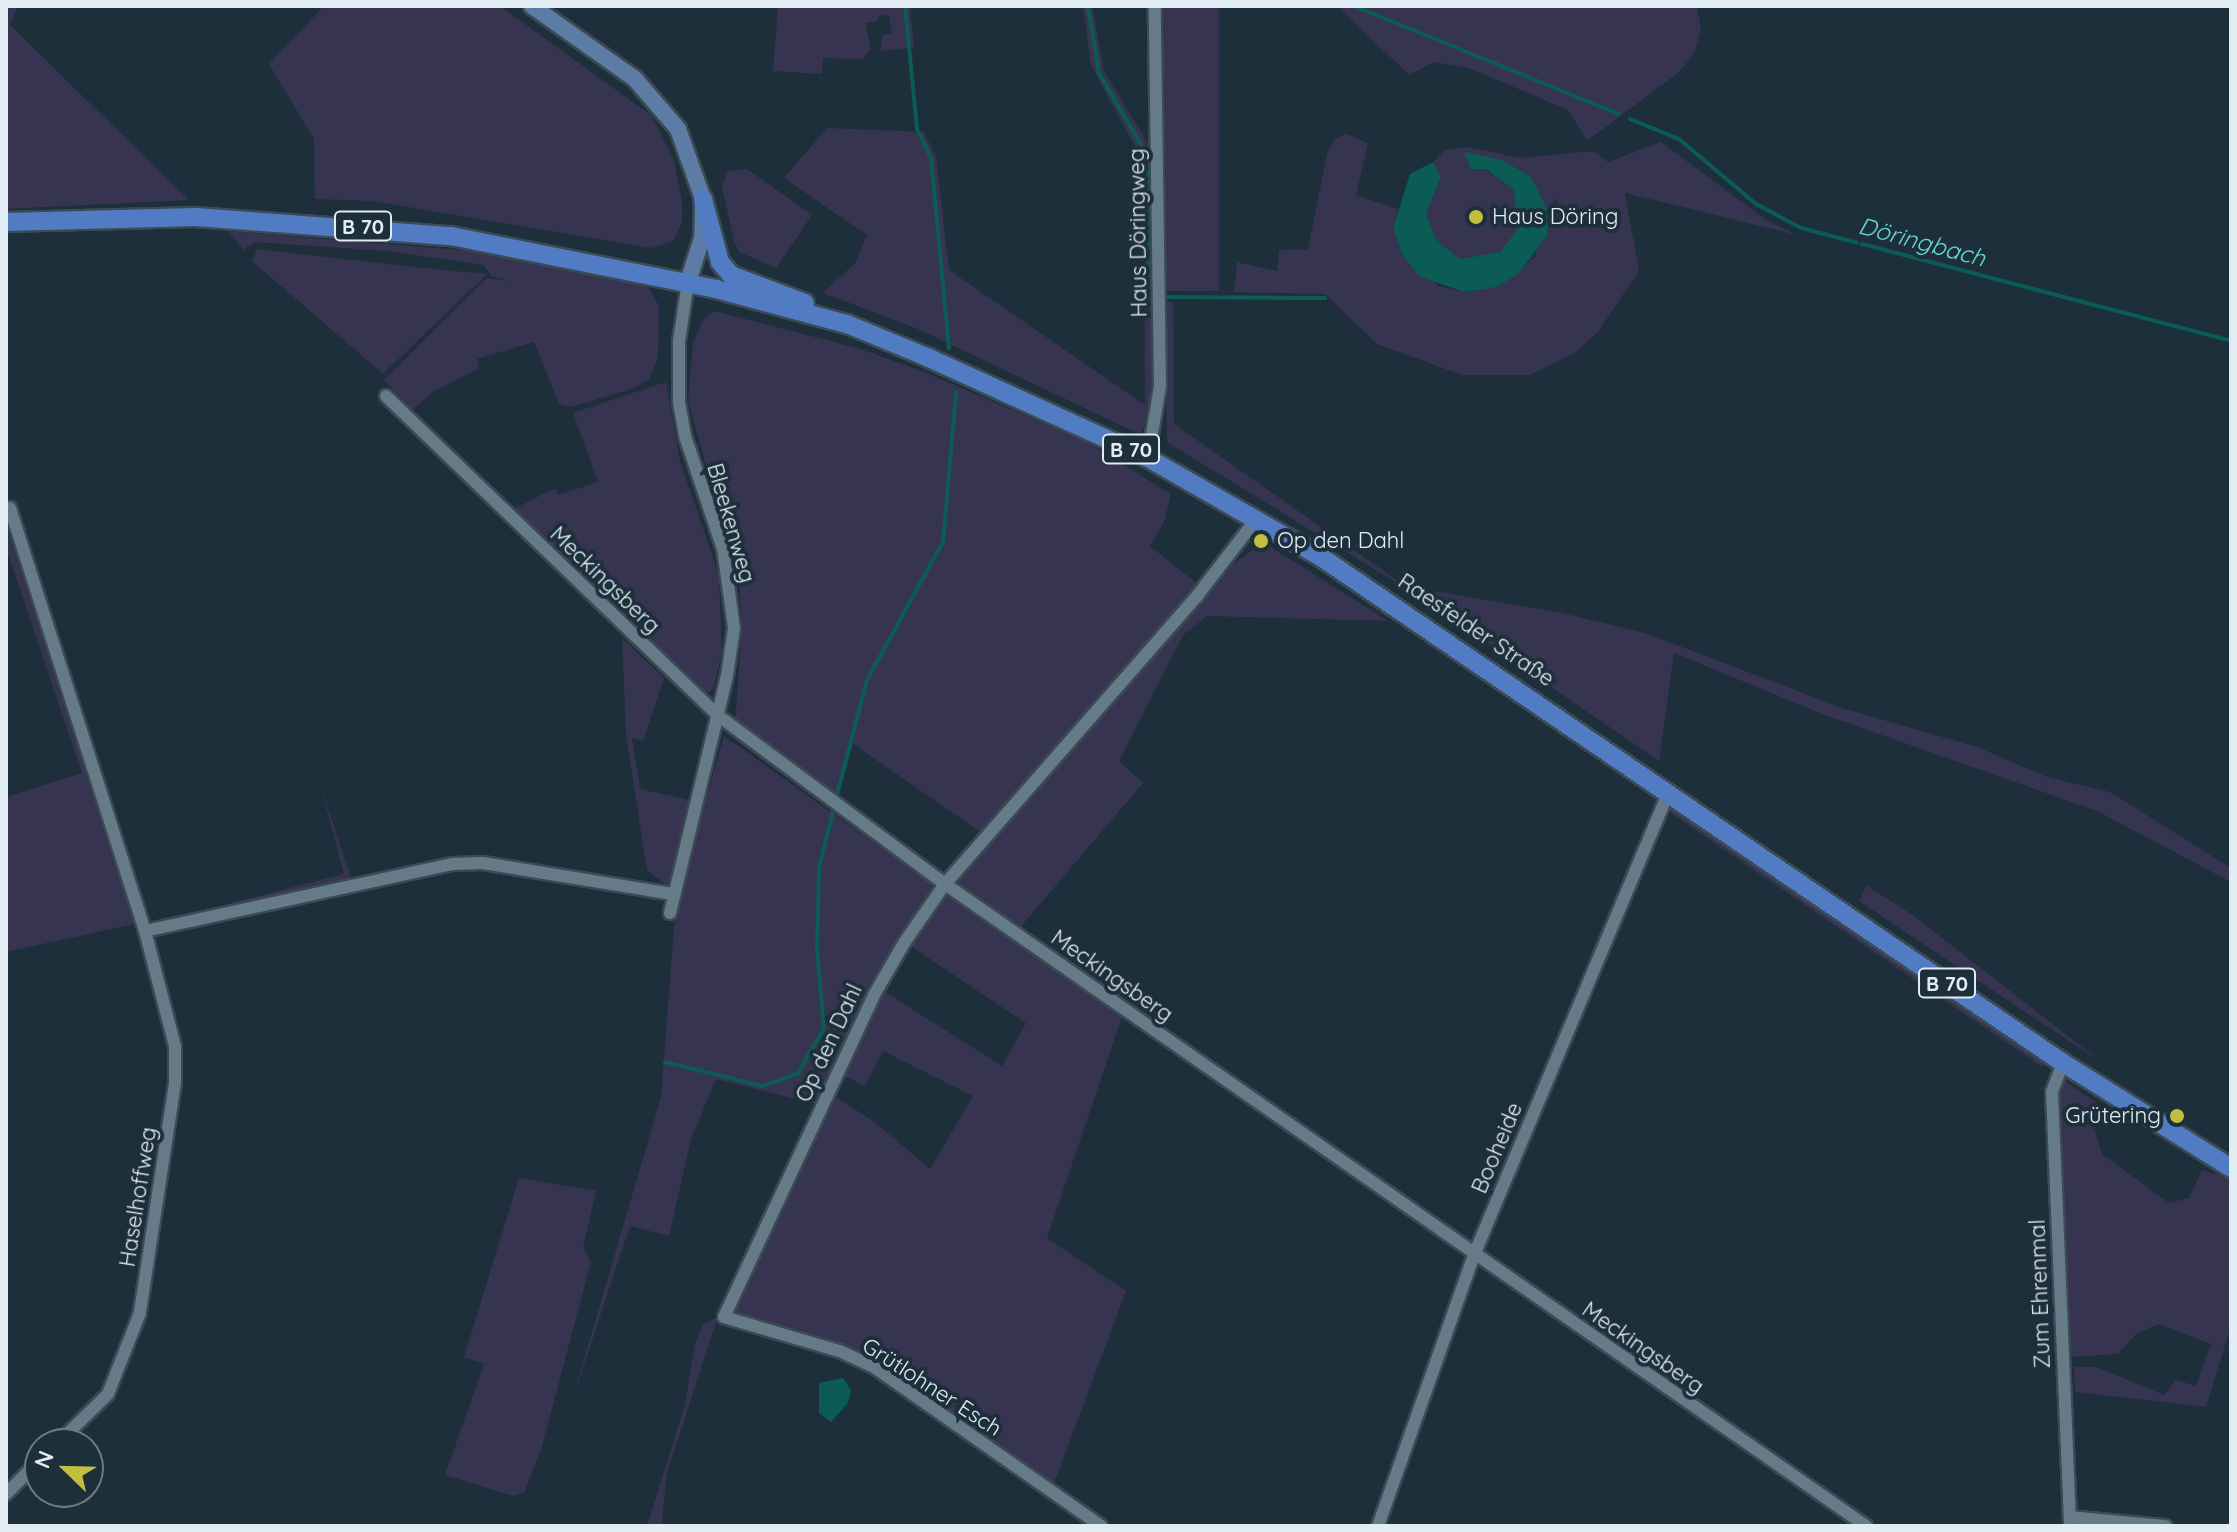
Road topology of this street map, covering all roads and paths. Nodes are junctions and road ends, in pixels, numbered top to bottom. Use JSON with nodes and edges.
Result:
{"nodes":[{"id":1,"x":532,"y":6,"type":"edge"},
{"id":2,"x":1155,"y":6,"type":"edge"},
{"id":3,"x":703,"y":199,"type":"junction"},
{"id":4,"x":6,"y":222,"type":"edge"},
{"id":5,"x":688,"y":282,"type":"junction"},
{"id":6,"x":847,"y":324,"type":"junction"},
{"id":7,"x":386,"y":396,"type":"dead end"},
{"id":8,"x":1148,"y":458,"type":"junction"},
{"id":9,"x":10,"y":508,"type":"dead end"},
{"id":10,"x":1257,"y":518,"type":"junction"},
{"id":11,"x":716,"y":714,"type":"junction"},
{"id":12,"x":1669,"y":791,"type":"junction"},
{"id":13,"x":945,"y":884,"type":"junction"},
{"id":14,"x":672,"y":894,"type":"junction"},
{"id":15,"x":670,"y":913,"type":"dead end"},
{"id":16,"x":145,"y":931,"type":"junction"},
{"id":17,"x":2063,"y":1063,"type":"junction"},
{"id":18,"x":2231,"y":1168,"type":"edge"},
{"id":19,"x":1474,"y":1255,"type":"junction"},
{"id":20,"x":724,"y":1317,"type":"joint"},
{"id":21,"x":73,"y":1428,"type":"edge"},
{"id":22,"x":24,"y":1476,"type":"edge"},
{"id":23,"x":6,"y":1494,"type":"edge"},
{"id":24,"x":2070,"y":1522,"type":"edge"},
{"id":25,"x":1101,"y":1526,"type":"edge"},
{"id":26,"x":1378,"y":1526,"type":"edge"},
{"id":27,"x":1866,"y":1526,"type":"edge"},
{"id":28,"x":2166,"y":1526,"type":"edge"}],
"edges":[{"from":1,"to":3,"type":"main road"},
{"from":2,"to":8,"type":"street","name":"Haus Döringweg"},
{"from":3,"to":5,"type":"main road"},
{"from":3,"to":6,"type":"main road"},
{"from":4,"to":5,"type":"main road","number":"B 70"},
{"from":5,"to":6,"type":"main road","name":"Raesfelder Straße","number":"B 70"},
{"from":5,"to":11,"type":"street","name":"Bleekenweg"},
{"from":6,"to":8,"type":"main road","name":"Raesfelder Straße","number":"B 70"},
{"from":7,"to":11,"type":"street","name":"Meckingsberg"},
{"from":8,"to":10,"type":"main road","name":"Raesfelder Straße","number":"B 70"},
{"from":9,"to":16,"type":"street","name":"Haselhoffweg"},
{"from":10,"to":12,"type":"main road","name":"Raesfelder Straße","number":"B 70"},
{"from":10,"to":13,"type":"street","name":"Op den Dahl"},
{"from":11,"to":13,"type":"street","name":"Meckingsberg"},
{"from":11,"to":14,"type":"street","name":"Bleekenweg"},
{"from":12,"to":17,"type":"main road","name":"Raesfelder Straße","number":"B 70"},
{"from":12,"to":19,"type":"street","name":"Booheide"},
{"from":13,"to":19,"type":"street","name":"Meckingsberg"},
{"from":13,"to":20,"type":"street","name":"Op den Dahl"},
{"from":14,"to":15,"type":"street","name":"Bleekenweg"},
{"from":14,"to":16,"type":"street"},
{"from":16,"to":21,"type":"street","name":"Haselhoffweg"},
{"from":17,"to":18,"type":"main road","name":"Raesfelder Straße","number":"B 70"},
{"from":17,"to":24,"type":"street","name":"Zum Ehrenmal"},
{"from":19,"to":26,"type":"street","name":"Booheide"},
{"from":19,"to":27,"type":"street","name":"Meckingsberg"},
{"from":20,"to":25,"type":"street","name":"Grütlohner Esch"},
{"from":22,"to":23,"type":"street"},
{"from":24,"to":28,"type":"street"}]}
